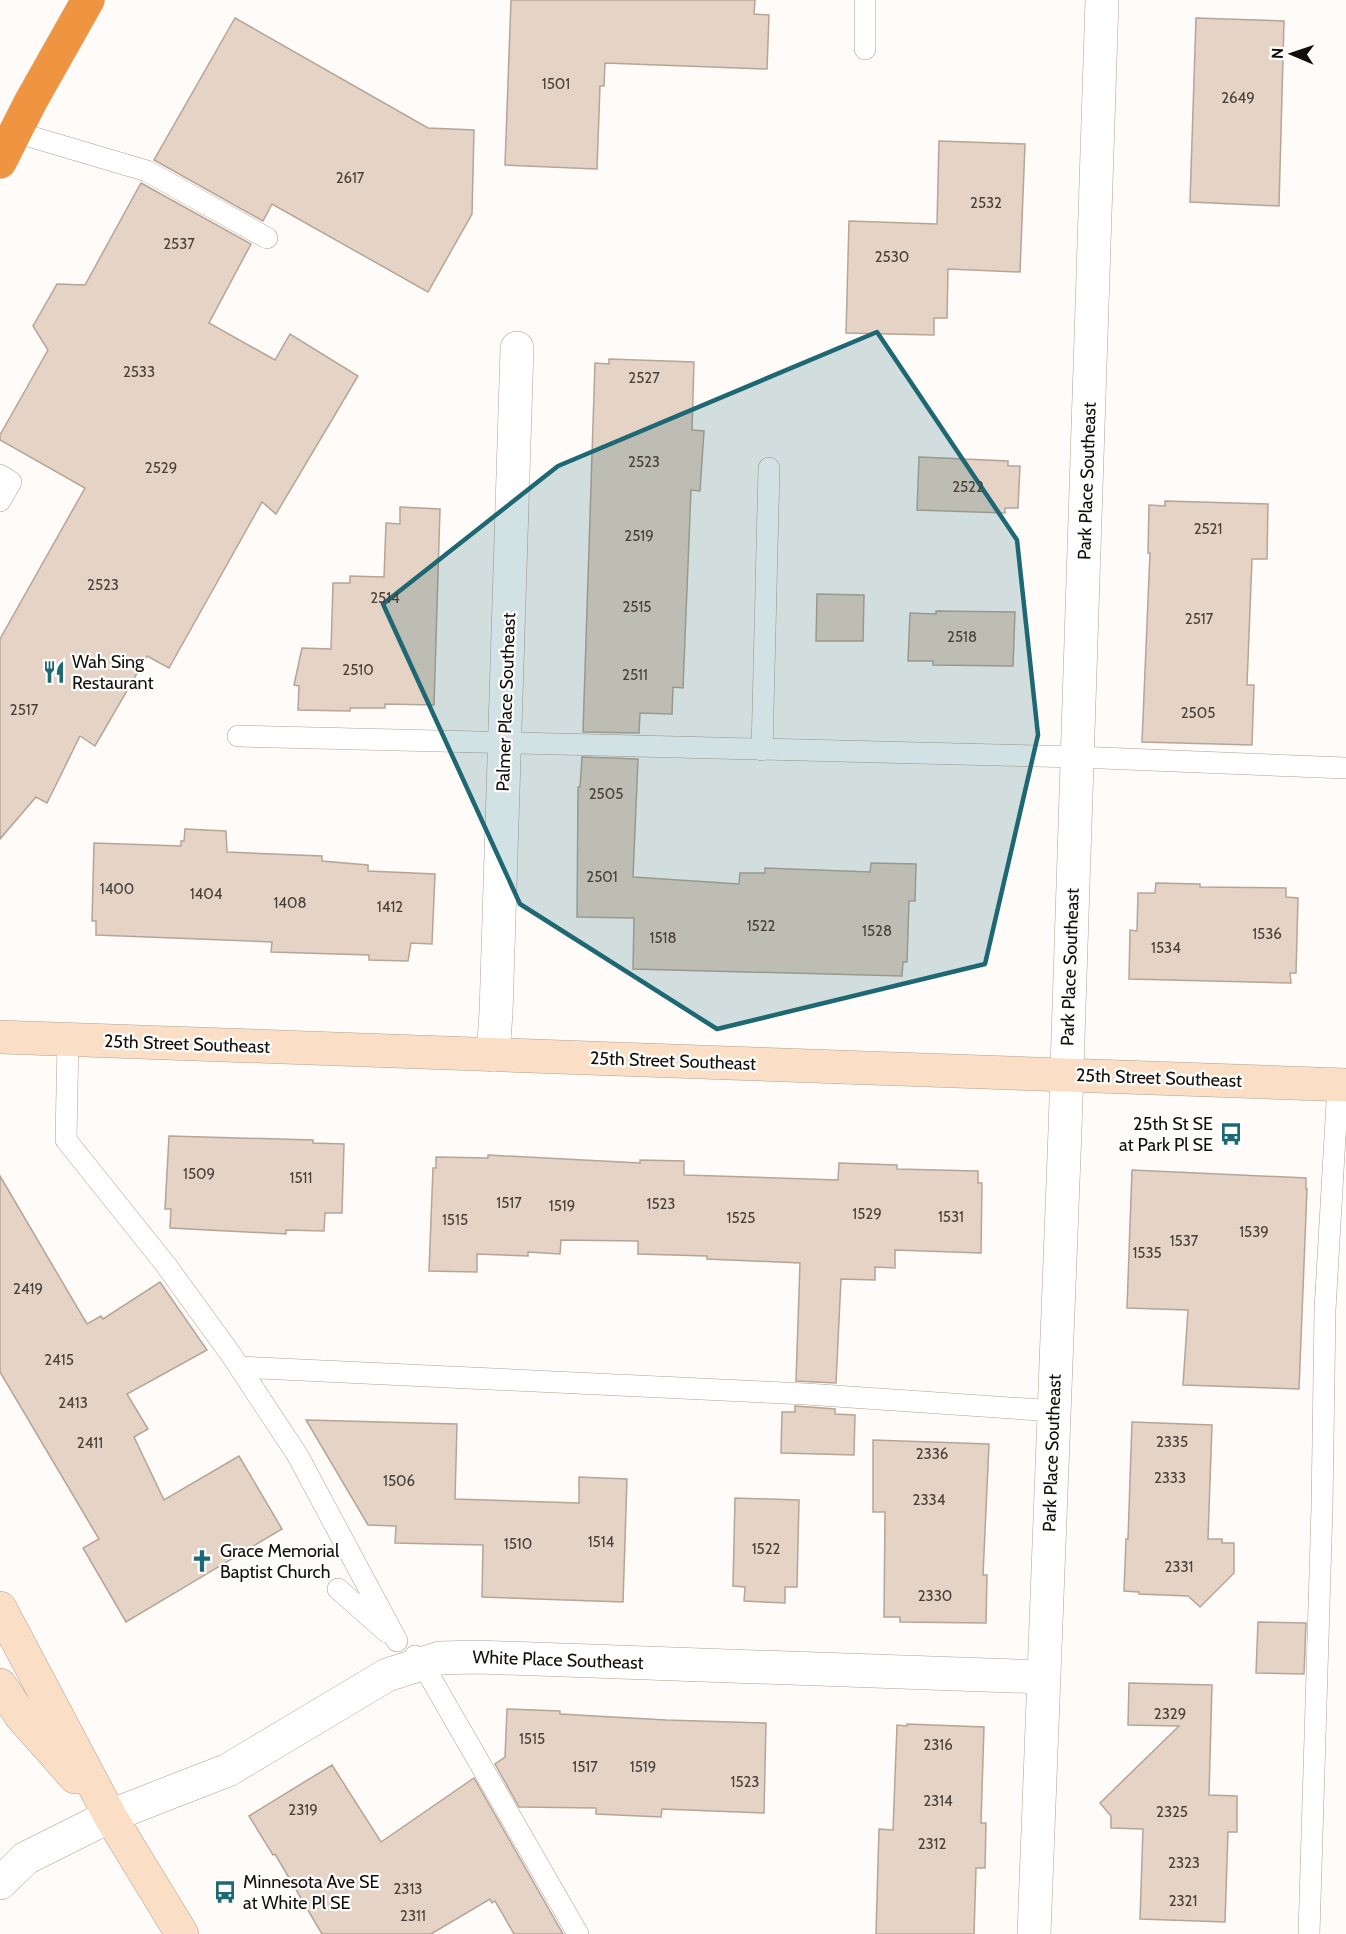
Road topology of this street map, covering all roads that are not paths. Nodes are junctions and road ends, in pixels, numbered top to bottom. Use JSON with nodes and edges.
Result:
{"nodes":[{"id":1,"x":88,"y":0,"type":"edge"},
{"id":2,"x":865,"y":0,"type":"edge"},
{"id":3,"x":1102,"y":0,"type":"edge"},
{"id":4,"x":865,"y":49,"type":"dead end"},
{"id":5,"x":15,"y":132,"type":"junction"},
{"id":6,"x":0,"y":162,"type":"edge"},
{"id":7,"x":267,"y":238,"type":"dead end"},
{"id":8,"x":517,"y":348,"type":"dead end"},
{"id":9,"x":769,"y":468,"type":"dead end"},
{"id":10,"x":0,"y":475,"type":"edge"},
{"id":11,"x":0,"y":501,"type":"edge"},
{"id":12,"x":238,"y":736,"type":"dead end"},
{"id":13,"x":504,"y":744,"type":"junction"},
{"id":14,"x":762,"y":750,"type":"junction"},
{"id":15,"x":1077,"y":757,"type":"junction"},
{"id":16,"x":1346,"y":768,"type":"edge"},
{"id":17,"x":0,"y":1037,"type":"edge"},
{"id":18,"x":68,"y":1040,"type":"junction"},
{"id":19,"x":493,"y":1055,"type":"junction"},
{"id":20,"x":1067,"y":1075,"type":"junction"},
{"id":21,"x":1342,"y":1085,"type":"edge"},
{"id":22,"x":240,"y":1367,"type":"junction"},
{"id":23,"x":1054,"y":1411,"type":"junction"},
{"id":24,"x":338,"y":1589,"type":"dead end"},
{"id":25,"x":0,"y":1608,"type":"edge"},
{"id":26,"x":397,"y":1641,"type":"junction"},
{"id":27,"x":422,"y":1663,"type":"junction"},
{"id":28,"x":1043,"y":1677,"type":"junction"},
{"id":29,"x":0,"y":1685,"type":"edge"},
{"id":30,"x":110,"y":1816,"type":"junction"},
{"id":31,"x":0,"y":1884,"type":"edge"},
{"id":32,"x":182,"y":1934,"type":"edge"},
{"id":33,"x":578,"y":1934,"type":"edge"},
{"id":34,"x":1034,"y":1934,"type":"edge"},
{"id":35,"x":1309,"y":1934,"type":"edge"}],
"edges":[{"from":1,"to":5,"type":"highway"},
{"from":2,"to":4,"type":"lane"},
{"from":3,"to":15,"type":"street","name":"Park Place Southeast"},
{"from":5,"to":6,"type":"highway"},
{"from":5,"to":7,"type":"lane"},
{"from":8,"to":13,"type":"street","name":"Palmer Place Southeast"},
{"from":9,"to":14,"type":"lane"},
{"from":10,"to":11,"type":"lane"},
{"from":12,"to":13,"type":"lane"},
{"from":13,"to":14,"type":"lane"},
{"from":13,"to":19,"type":"street","name":"Palmer Place Southeast"},
{"from":14,"to":15,"type":"lane"},
{"from":15,"to":16,"type":"lane"},
{"from":15,"to":20,"type":"street","name":"Park Place Southeast"},
{"from":17,"to":18,"type":"street","name":"25th Street Southeast"},
{"from":18,"to":19,"type":"street","name":"25th Street Southeast"},
{"from":18,"to":22,"type":"lane"},
{"from":19,"to":20,"type":"street","name":"25th Street Southeast"},
{"from":20,"to":21,"type":"street","name":"25th Street Southeast"},
{"from":20,"to":23,"type":"street","name":"Park Place Southeast"},
{"from":21,"to":35,"type":"lane"},
{"from":22,"to":23,"type":"lane"},
{"from":22,"to":26,"type":"lane"},
{"from":23,"to":28,"type":"street","name":"Park Place Southeast"},
{"from":24,"to":26,"type":"lane"},
{"from":25,"to":30,"type":"street"},
{"from":26,"to":27,"type":"lane"},
{"from":27,"to":28,"type":"street","name":"White Place Southeast"},
{"from":27,"to":30,"type":"street","name":"White Place Southeast"},
{"from":27,"to":33,"type":"lane"},
{"from":28,"to":34,"type":"street","name":"Park Place Southeast"},
{"from":29,"to":30,"type":"street"},
{"from":30,"to":31,"type":"street","name":"White Place Southeast"},
{"from":30,"to":32,"type":"street"}]}
